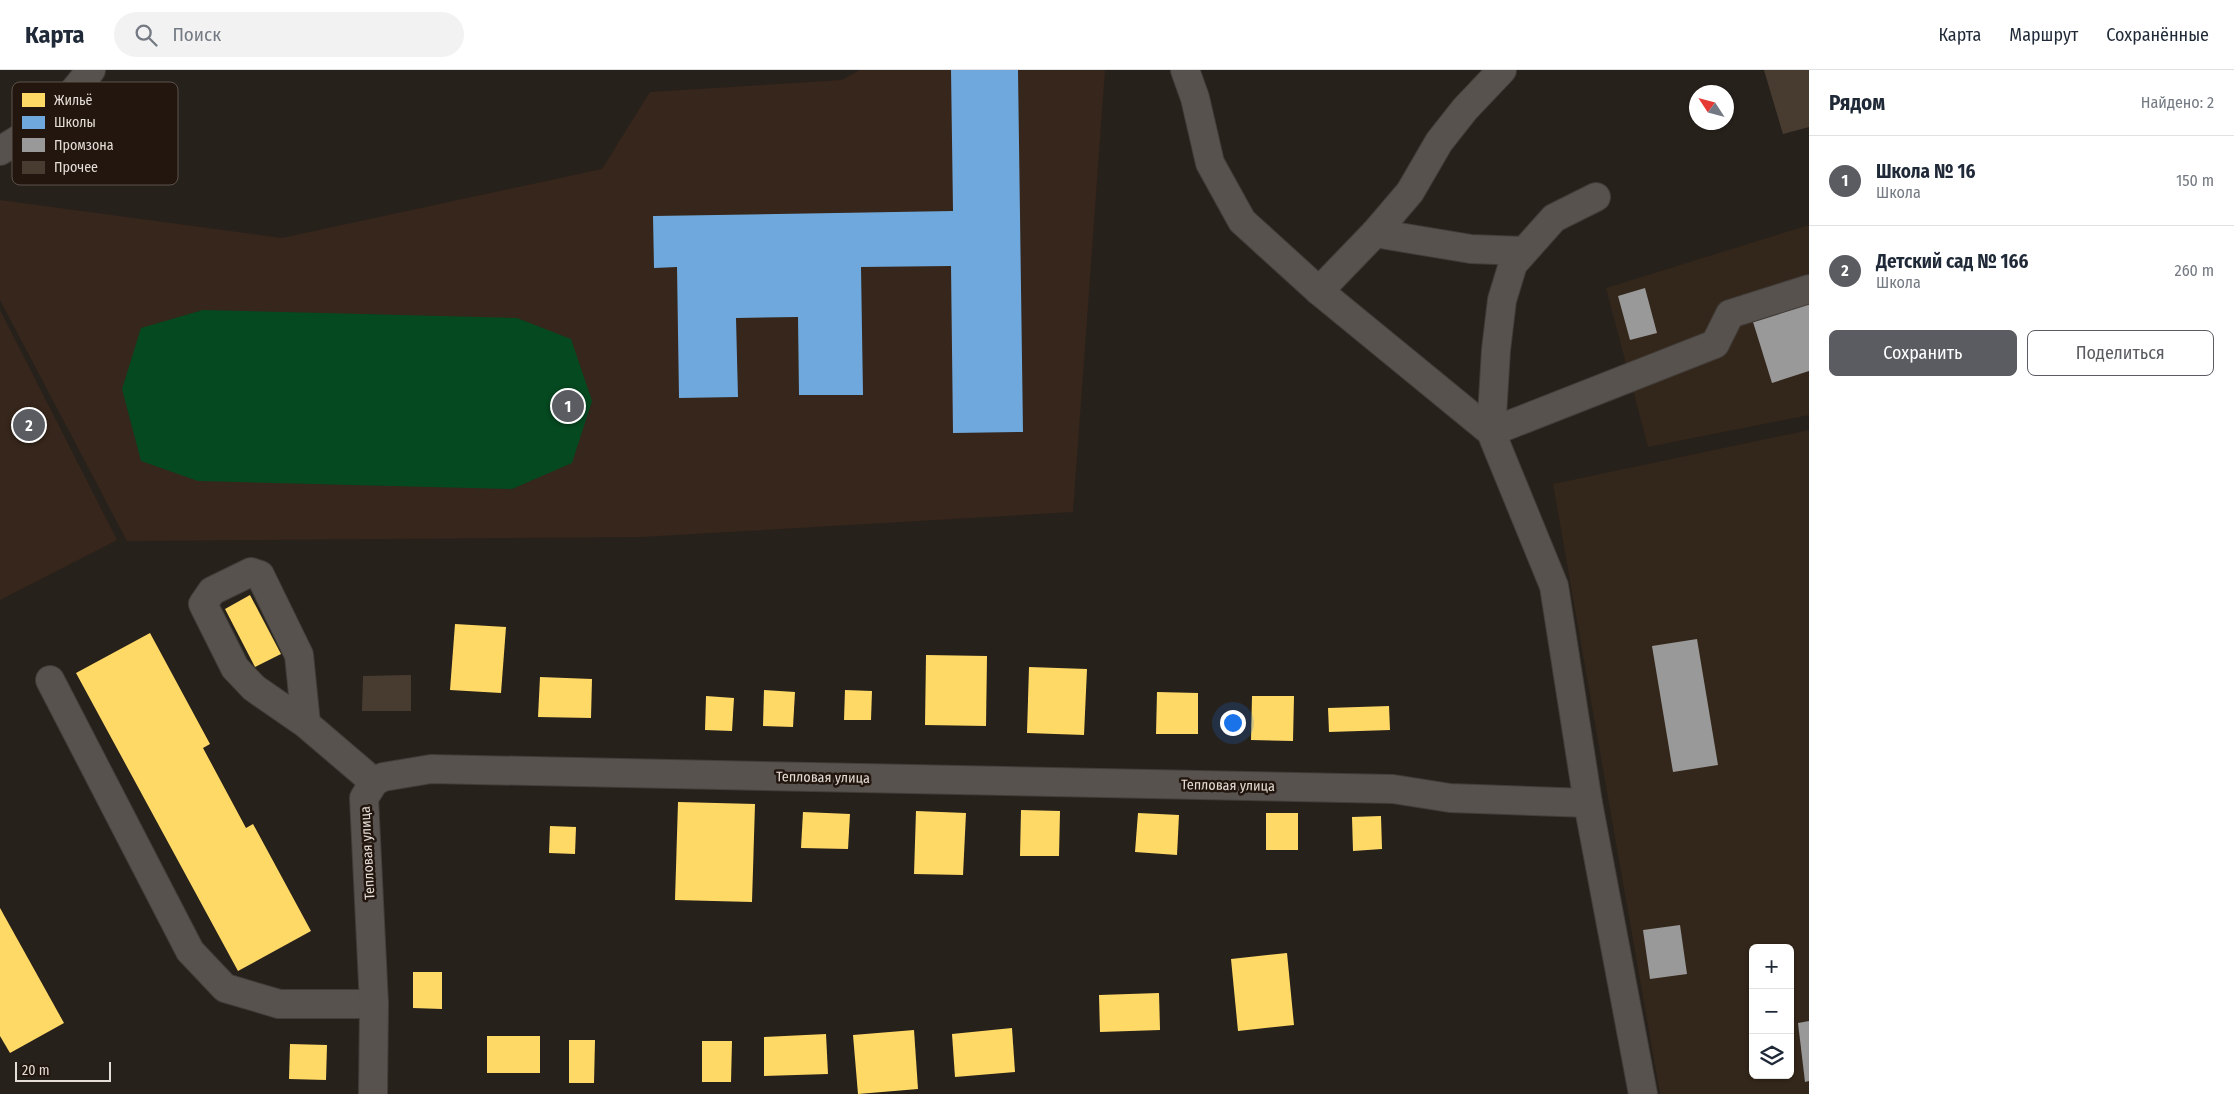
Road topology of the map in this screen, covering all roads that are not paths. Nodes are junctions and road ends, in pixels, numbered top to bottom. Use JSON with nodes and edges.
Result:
{"nodes":[{"id":1,"x":91,"y":70,"type":"edge"},
{"id":2,"x":1184,"y":70,"type":"edge"},
{"id":3,"x":1502,"y":70,"type":"edge"},
{"id":4,"x":81,"y":82,"type":"edge"},
{"id":5,"x":12,"y":143,"type":"edge"},
{"id":6,"x":0,"y":151,"type":"edge"},
{"id":7,"x":1596,"y":198,"type":"dead end"},
{"id":8,"x":1376,"y":232,"type":"junction"},
{"id":9,"x":1523,"y":252,"type":"junction"},
{"id":10,"x":1809,"y":289,"type":"edge"},
{"id":11,"x":1319,"y":291,"type":"junction"},
{"id":12,"x":1491,"y":432,"type":"junction"},
{"id":13,"x":50,"y":680,"type":"dead end"},
{"id":14,"x":306,"y":724,"type":"junction"},
{"id":15,"x":374,"y":782,"type":"junction"},
{"id":16,"x":1588,"y":803,"type":"junction"},
{"id":17,"x":374,"y":1004,"type":"junction"},
{"id":18,"x":374,"y":1094,"type":"edge"},
{"id":19,"x":1643,"y":1094,"type":"edge"}],
"edges":[{"from":1,"to":4,"type":"street"},
{"from":2,"to":11,"type":"street"},
{"from":3,"to":8,"type":"street"},
{"from":5,"to":6,"type":"street"},
{"from":7,"to":9,"type":"street"},
{"from":8,"to":9,"type":"street"},
{"from":8,"to":11,"type":"street"},
{"from":9,"to":12,"type":"street"},
{"from":10,"to":12,"type":"street"},
{"from":11,"to":12,"type":"street"},
{"from":12,"to":16,"type":"street"},
{"from":13,"to":17,"type":"street"},
{"from":14,"to":14,"type":"street"},
{"from":14,"to":15,"type":"street"},
{"from":15,"to":16,"type":"street","name":"Тепловая улица"},
{"from":15,"to":17,"type":"street","name":"Тепловая улица"},
{"from":16,"to":19,"type":"street"},
{"from":17,"to":18,"type":"street","name":"Тепловая улица"}]}
